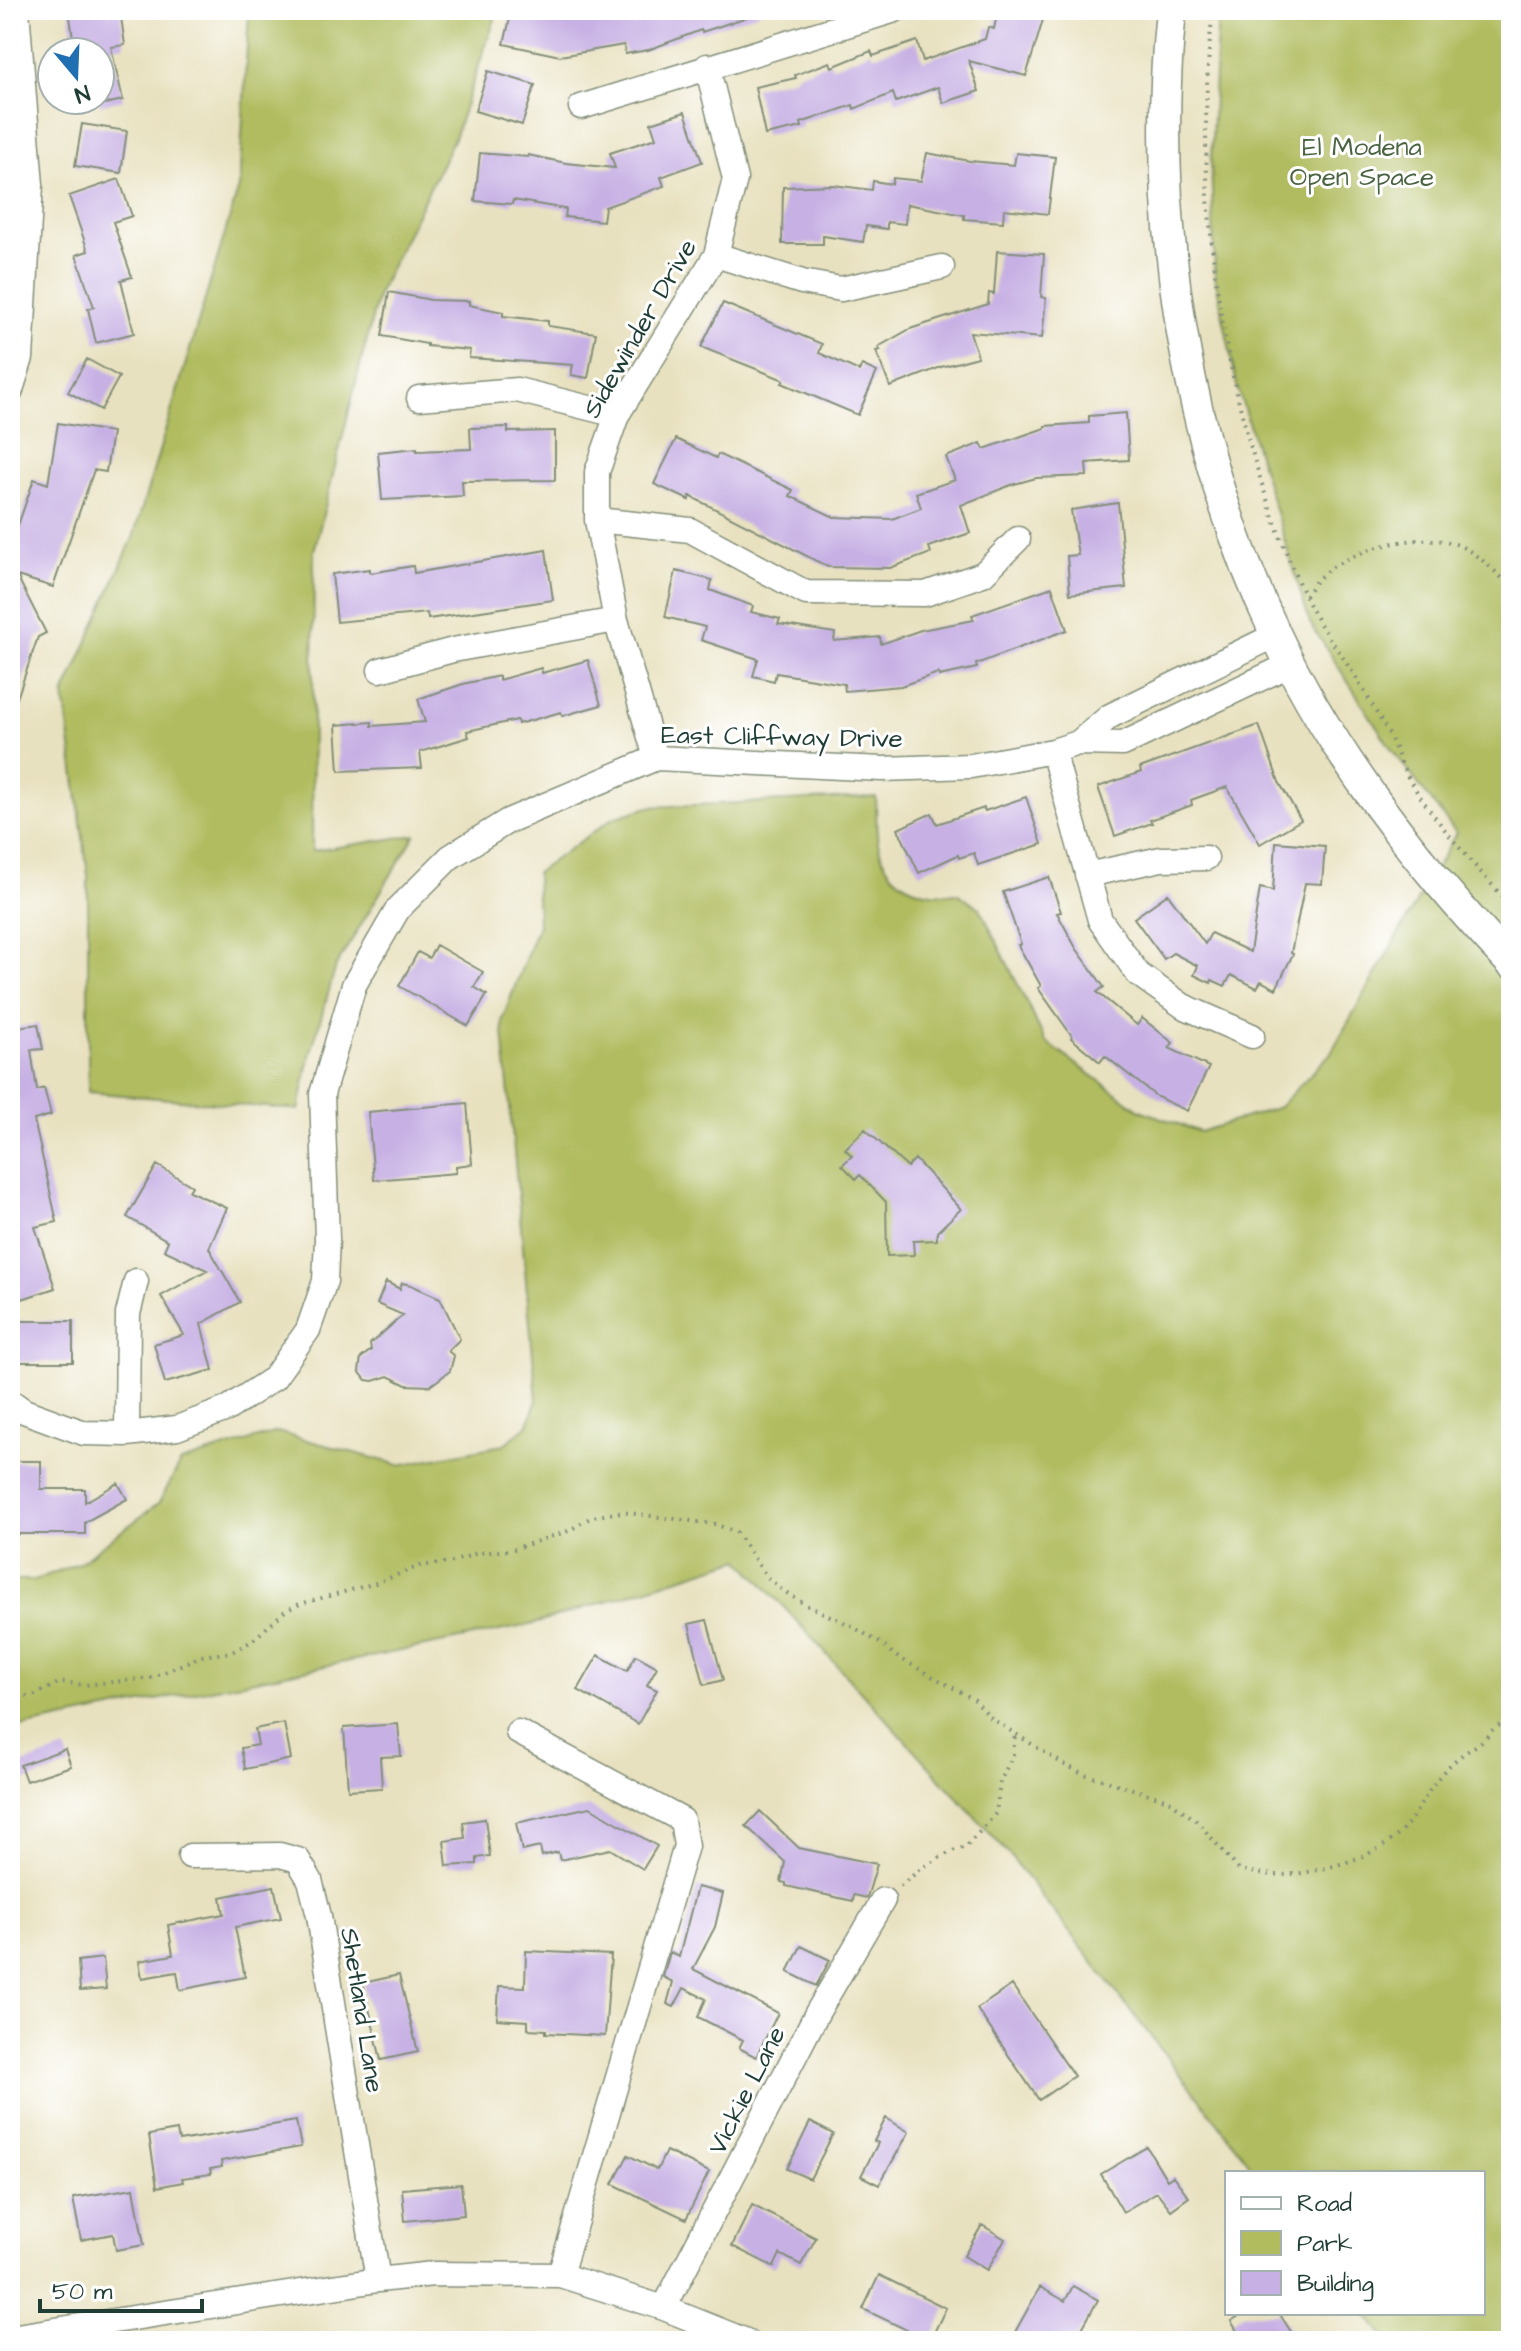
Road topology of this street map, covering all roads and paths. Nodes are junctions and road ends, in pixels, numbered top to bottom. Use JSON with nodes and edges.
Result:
{"nodes":[{"id":1,"x":17,"y":10,"type":"edge"},
{"id":2,"x":895,"y":10,"type":"edge"},
{"id":3,"x":1171,"y":10,"type":"edge"},
{"id":4,"x":1213,"y":10,"type":"edge"},
{"id":5,"x":707,"y":66,"type":"junction"},
{"id":6,"x":581,"y":107,"type":"dead end"},
{"id":7,"x":716,"y":255,"type":"junction"},
{"id":8,"x":942,"y":267,"type":"dead end"},
{"id":9,"x":10,"y":393,"type":"edge"},
{"id":10,"x":419,"y":398,"type":"dead end"},
{"id":11,"x":617,"y":415,"type":"junction"},
{"id":12,"x":597,"y":520,"type":"junction"},
{"id":13,"x":1018,"y":539,"type":"dead end"},
{"id":14,"x":1511,"y":587,"type":"edge"},
{"id":15,"x":1305,"y":596,"type":"junction"},
{"id":16,"x":616,"y":620,"type":"junction"},
{"id":17,"x":1276,"y":635,"type":"junction"},
{"id":18,"x":1291,"y":664,"type":"junction"},
{"id":19,"x":380,"y":670,"type":"dead end"},
{"id":20,"x":1139,"y":702,"type":"junction"},
{"id":21,"x":1152,"y":730,"type":"junction"},
{"id":22,"x":1078,"y":743,"type":"junction"},
{"id":23,"x":1053,"y":751,"type":"junction"},
{"id":24,"x":656,"y":758,"type":"junction"},
{"id":25,"x":1206,"y":858,"type":"dead end"},
{"id":26,"x":1087,"y":875,"type":"junction"},
{"id":27,"x":1511,"y":906,"type":"edge"},
{"id":28,"x":1511,"y":963,"type":"edge"},
{"id":29,"x":1252,"y":1036,"type":"dead end"},
{"id":30,"x":136,"y":1281,"type":"dead end"},
{"id":31,"x":10,"y":1401,"type":"edge"},
{"id":32,"x":127,"y":1434,"type":"junction"},
{"id":33,"x":10,"y":1698,"type":"edge"},
{"id":34,"x":1511,"y":1722,"type":"edge"},
{"id":35,"x":518,"y":1732,"type":"dead end"},
{"id":36,"x":1015,"y":1734,"type":"junction"},
{"id":37,"x":190,"y":1856,"type":"dead end"},
{"id":38,"x":883,"y":1900,"type":"joint"},
{"id":39,"x":560,"y":2275,"type":"junction"},
{"id":40,"x":378,"y":2280,"type":"junction"},
{"id":41,"x":664,"y":2308,"type":"junction"},
{"id":42,"x":10,"y":2337,"type":"edge"},
{"id":43,"x":746,"y":2341,"type":"edge"}],
"edges":[{"from":1,"to":9,"type":"street"},
{"from":2,"to":5,"type":"street"},
{"from":3,"to":17,"type":"main road"},
{"from":4,"to":15,"type":"path"},
{"from":5,"to":6,"type":"street"},
{"from":5,"to":7,"type":"street","name":"Sidewinder Drive"},
{"from":7,"to":8,"type":"street"},
{"from":7,"to":11,"type":"street","name":"Sidewinder Drive"},
{"from":10,"to":11,"type":"street"},
{"from":11,"to":12,"type":"street","name":"Sidewinder Drive"},
{"from":12,"to":13,"type":"street"},
{"from":12,"to":16,"type":"street","name":"Sidewinder Drive"},
{"from":14,"to":15,"type":"path"},
{"from":15,"to":27,"type":"path"},
{"from":16,"to":19,"type":"street"},
{"from":16,"to":24,"type":"street","name":"Sidewinder Drive"},
{"from":17,"to":18,"type":"main road"},
{"from":17,"to":20,"type":"street","name":"East Cliffway Drive"},
{"from":18,"to":21,"type":"street","name":"East Cliffway Drive"},
{"from":18,"to":28,"type":"main road"},
{"from":20,"to":21,"type":"street"},
{"from":20,"to":22,"type":"street","name":"East Cliffway Drive"},
{"from":21,"to":22,"type":"street","name":"East Cliffway Drive"},
{"from":22,"to":23,"type":"street","name":"East Cliffway Drive"},
{"from":23,"to":24,"type":"street","name":"East Cliffway Drive"},
{"from":23,"to":26,"type":"street"},
{"from":24,"to":32,"type":"street","name":"East Cliffway Drive"},
{"from":25,"to":26,"type":"street"},
{"from":26,"to":29,"type":"street"},
{"from":30,"to":32,"type":"street"},
{"from":31,"to":32,"type":"street","name":"East Cliffway Drive"},
{"from":33,"to":36,"type":"path"},
{"from":34,"to":36,"type":"path"},
{"from":35,"to":39,"type":"street"},
{"from":36,"to":38,"type":"path"},
{"from":37,"to":40,"type":"street","name":"Shetland Lane"},
{"from":38,"to":41,"type":"street","name":"Vickie Lane"},
{"from":39,"to":40,"type":"street"},
{"from":39,"to":41,"type":"street"},
{"from":40,"to":42,"type":"street"},
{"from":41,"to":43,"type":"street"}]}
